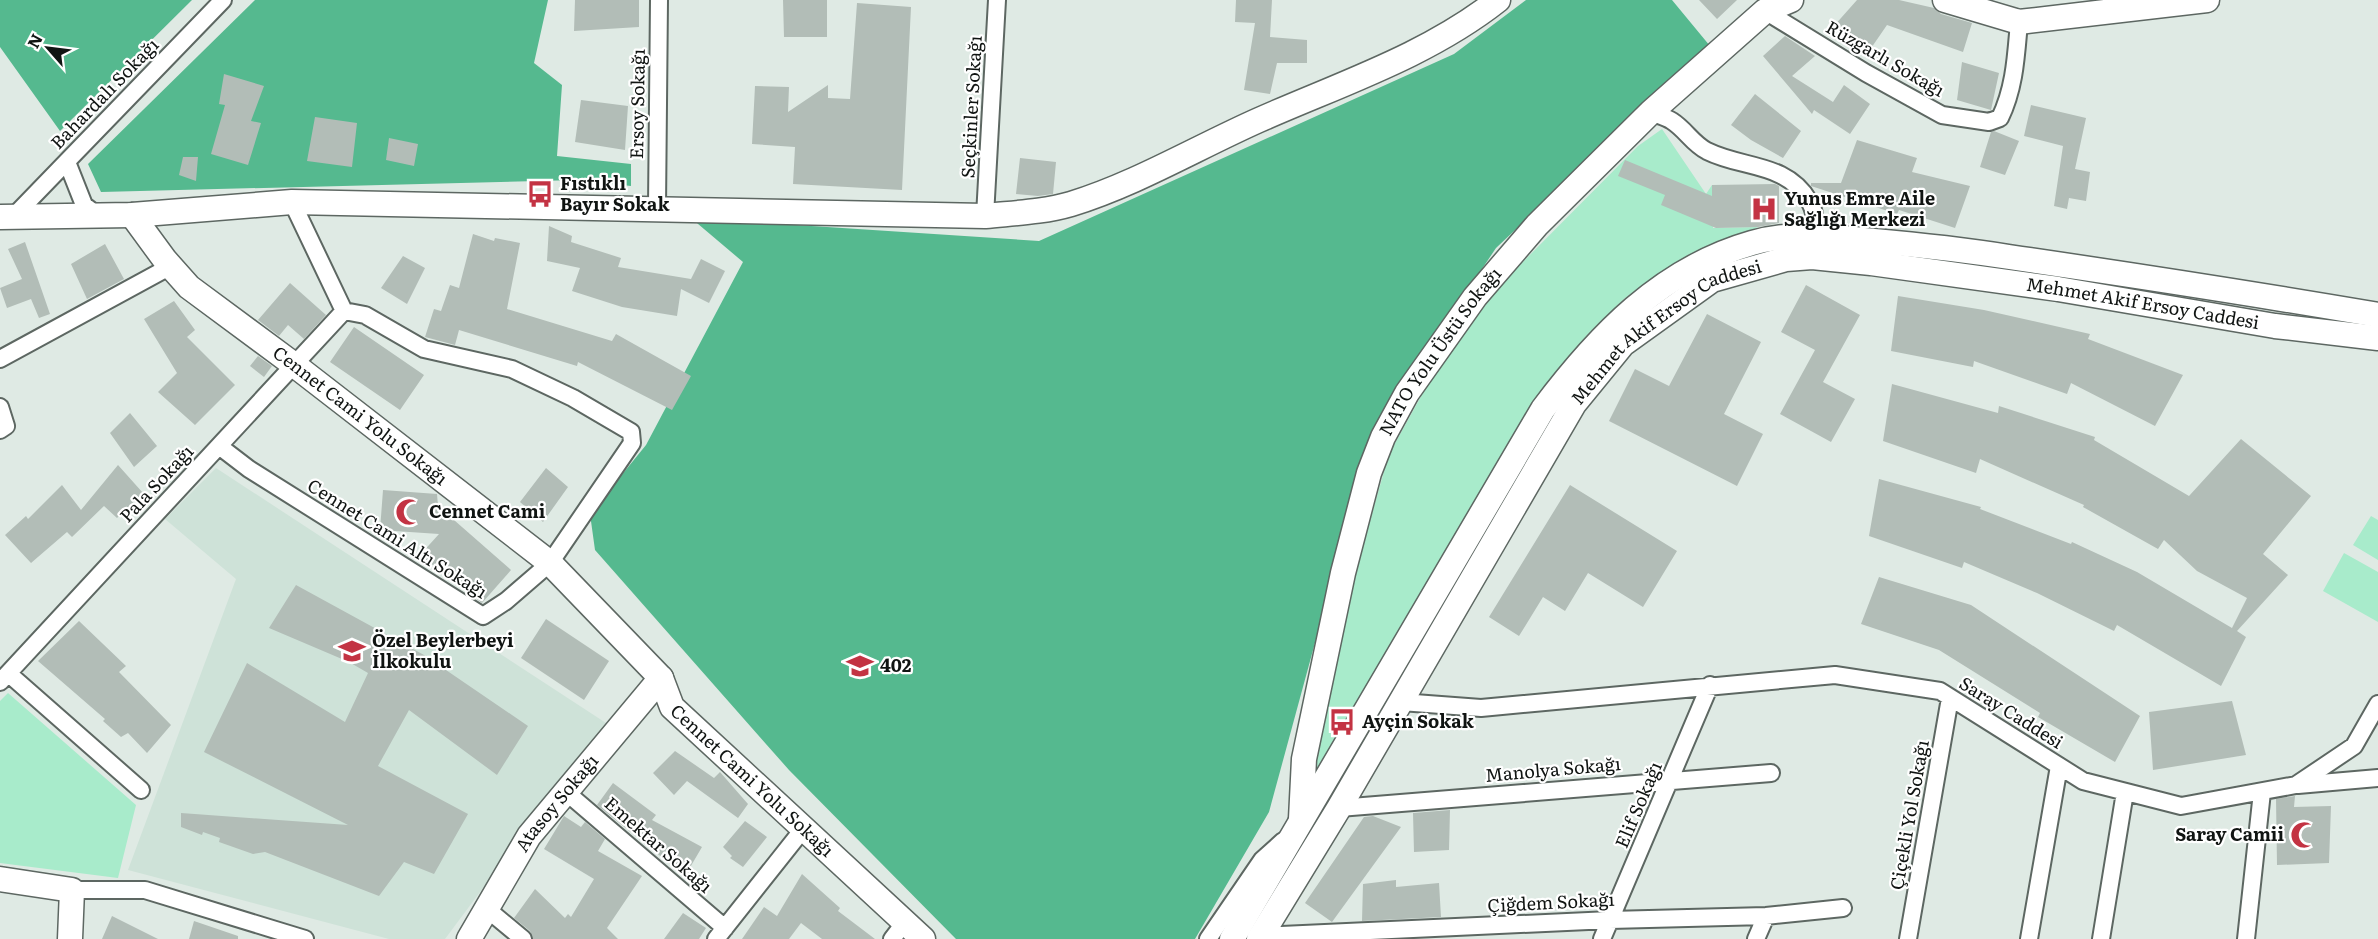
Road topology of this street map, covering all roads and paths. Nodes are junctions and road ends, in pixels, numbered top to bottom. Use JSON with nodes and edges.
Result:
{"nodes":[{"id":1,"x":223,"y":0,"type":"edge"},
{"id":2,"x":659,"y":0,"type":"edge"},
{"id":3,"x":997,"y":0,"type":"edge"},
{"id":4,"x":1498,"y":0,"type":"edge"},
{"id":5,"x":1791,"y":0,"type":"edge"},
{"id":6,"x":1945,"y":0,"type":"edge"},
{"id":7,"x":2207,"y":0,"type":"edge"},
{"id":8,"x":1770,"y":6,"type":"edge"},
{"id":9,"x":2019,"y":22,"type":"junction"},
{"id":10,"x":1651,"y":112,"type":"junction"},
{"id":11,"x":67,"y":162,"type":"junction"},
{"id":12,"x":292,"y":202,"type":"junction"},
{"id":13,"x":657,"y":207,"type":"junction"},
{"id":14,"x":97,"y":215,"type":"junction"},
{"id":15,"x":132,"y":215,"type":"junction"},
{"id":16,"x":8,"y":216,"type":"edge"},
{"id":17,"x":985,"y":216,"type":"junction"},
{"id":18,"x":1809,"y":246,"type":"junction"},
{"id":19,"x":171,"y":266,"type":"junction"},
{"id":20,"x":344,"y":311,"type":"junction"},
{"id":21,"x":2378,"y":315,"type":"edge"},
{"id":22,"x":2378,"y":338,"type":"edge"},
{"id":23,"x":0,"y":359,"type":"edge"},
{"id":24,"x":294,"y":364,"type":"junction"},
{"id":25,"x":0,"y":407,"type":"edge"},
{"id":26,"x":0,"y":430,"type":"edge"},
{"id":27,"x":219,"y":446,"type":"junction"},
{"id":28,"x":550,"y":563,"type":"junction"},
{"id":29,"x":4,"y":678,"type":"edge"},
{"id":30,"x":661,"y":678,"type":"junction"},
{"id":31,"x":1710,"y":686,"type":"junction"},
{"id":32,"x":1376,"y":694,"type":"junction"},
{"id":33,"x":1950,"y":698,"type":"junction"},
{"id":34,"x":1401,"y":702,"type":"junction"},
{"id":35,"x":2378,"y":704,"type":"edge"},
{"id":36,"x":2059,"y":766,"type":"junction"},
{"id":37,"x":1771,"y":773,"type":"dead end"},
{"id":38,"x":2378,"y":777,"type":"edge"},
{"id":39,"x":1672,"y":779,"type":"junction"},
{"id":40,"x":2296,"y":785,"type":"junction"},
{"id":41,"x":141,"y":790,"type":"dead end"},
{"id":42,"x":566,"y":792,"type":"junction"},
{"id":43,"x":2124,"y":792,"type":"junction"},
{"id":44,"x":2262,"y":792,"type":"junction"},
{"id":45,"x":1339,"y":808,"type":"junction"},
{"id":46,"x":804,"y":828,"type":"junction"},
{"id":47,"x":1310,"y":830,"type":"junction"},
{"id":48,"x":0,"y":879,"type":"edge"},
{"id":49,"x":72,"y":890,"type":"junction"},
{"id":50,"x":1843,"y":908,"type":"dead end"},
{"id":51,"x":487,"y":909,"type":"junction"},
{"id":52,"x":1766,"y":916,"type":"junction"},
{"id":53,"x":1610,"y":920,"type":"junction"},
{"id":54,"x":898,"y":931,"type":"edge"},
{"id":55,"x":720,"y":933,"type":"edge"},
{"id":56,"x":1260,"y":938,"type":"edge"},
{"id":57,"x":70,"y":939,"type":"edge"},
{"id":58,"x":305,"y":939,"type":"edge"},
{"id":59,"x":469,"y":939,"type":"edge"},
{"id":60,"x":523,"y":939,"type":"edge"},
{"id":61,"x":923,"y":939,"type":"edge"},
{"id":62,"x":1208,"y":939,"type":"edge"},
{"id":63,"x":1232,"y":939,"type":"edge"},
{"id":64,"x":1602,"y":939,"type":"edge"},
{"id":65,"x":1756,"y":939,"type":"edge"},
{"id":66,"x":1908,"y":939,"type":"edge"},
{"id":67,"x":2029,"y":939,"type":"edge"},
{"id":68,"x":2101,"y":939,"type":"edge"},
{"id":69,"x":2246,"y":939,"type":"edge"}],
"edges":[{"from":1,"to":11,"type":"street","name":"Bahardalı Sokağı"},
{"from":2,"to":13,"type":"street","name":"Ersoy Sokağı"},
{"from":3,"to":17,"type":"street","name":"Seçkinler Sokağı"},
{"from":4,"to":17,"type":"street"},
{"from":5,"to":8,"type":"street","name":"NATO Yolu Üstü Sokağı"},
{"from":6,"to":9,"type":"street"},
{"from":7,"to":9,"type":"street"},
{"from":8,"to":9,"type":"street","name":"Rüzgarlı Sokağı"},
{"from":8,"to":10,"type":"street","name":"NATO Yolu Üstü Sokağı"},
{"from":10,"to":18,"type":"street"},
{"from":10,"to":47,"type":"street","name":"NATO Yolu Üstü Sokağı"},
{"from":11,"to":14,"type":"street"},
{"from":11,"to":16,"type":"street","name":"Bahardalı Sokağı"},
{"from":12,"to":13,"type":"street"},
{"from":12,"to":15,"type":"street"},
{"from":12,"to":20,"type":"street"},
{"from":13,"to":17,"type":"street"},
{"from":14,"to":15,"type":"street"},
{"from":14,"to":16,"type":"street"},
{"from":15,"to":19,"type":"street","name":"Cennet Cami Yolu Sokağı"},
{"from":18,"to":21,"type":"street","name":"Mehmet Akif Ersoy Caddesi"},
{"from":18,"to":22,"type":"street","name":"Mehmet Akif Ersoy Caddesi"},
{"from":18,"to":32,"type":"street","name":"Mehmet Akif Ersoy Caddesi"},
{"from":18,"to":34,"type":"street","name":"Mehmet Akif Ersoy Caddesi"},
{"from":19,"to":23,"type":"street"},
{"from":19,"to":24,"type":"street","name":"Cennet Cami Yolu Sokağı"},
{"from":20,"to":24,"type":"street","name":"Pala Sokağı"},
{"from":20,"to":28,"type":"street"},
{"from":24,"to":27,"type":"street","name":"Pala Sokağı"},
{"from":24,"to":28,"type":"street","name":"Cennet Cami Yolu Sokağı"},
{"from":25,"to":26,"type":"street"},
{"from":27,"to":28,"type":"street","name":"Cennet Cami Altı Sokağı"},
{"from":27,"to":29,"type":"street","name":"Pala Sokağı"},
{"from":28,"to":30,"type":"street","name":"Cennet Cami Yolu Sokağı"},
{"from":29,"to":41,"type":"street"},
{"from":30,"to":42,"type":"street","name":"Atasoy Sokağı"},
{"from":30,"to":46,"type":"street","name":"Cennet Cami Yolu Sokağı"},
{"from":31,"to":33,"type":"street","name":"Saray Caddesi"},
{"from":31,"to":34,"type":"street","name":"Saray Caddesi"},
{"from":31,"to":39,"type":"street","name":"Elif Sokağı"},
{"from":32,"to":34,"type":"street"},
{"from":32,"to":47,"type":"street","name":"Mehmet Akif Ersoy Caddesi"},
{"from":33,"to":36,"type":"street","name":"Saray Caddesi"},
{"from":33,"to":66,"type":"street","name":"Çiçekli Yol Sokağı"},
{"from":34,"to":45,"type":"street","name":"Mehmet Akif Ersoy Caddesi"},
{"from":35,"to":40,"type":"street","name":"Saray Caddesi"},
{"from":36,"to":43,"type":"street","name":"Saray Caddesi"},
{"from":36,"to":67,"type":"street"},
{"from":37,"to":39,"type":"street","name":"Manolya Sokağı"},
{"from":38,"to":40,"type":"street"},
{"from":39,"to":45,"type":"street","name":"Manolya Sokağı"},
{"from":39,"to":53,"type":"street","name":"Elif Sokağı"},
{"from":40,"to":44,"type":"street","name":"Saray Caddesi"},
{"from":42,"to":51,"type":"street","name":"Atasoy Sokağı"},
{"from":42,"to":55,"type":"street","name":"Emektar Sokağı"},
{"from":43,"to":44,"type":"street","name":"Saray Caddesi"},
{"from":43,"to":68,"type":"street"},
{"from":44,"to":69,"type":"street"},
{"from":45,"to":47,"type":"street","name":"Mehmet Akif Ersoy Caddesi"},
{"from":46,"to":54,"type":"street","name":"Cennet Cami Yolu Sokağı"},
{"from":46,"to":55,"type":"street"},
{"from":47,"to":56,"type":"street","name":"Mehmet Akif Ersoy Caddesi"},
{"from":47,"to":62,"type":"street","name":"Mehmet Akif Ersoy Caddesi"},
{"from":47,"to":63,"type":"street","name":"Mehmet Akif Ersoy Caddesi"},
{"from":48,"to":49,"type":"street"},
{"from":49,"to":57,"type":"street"},
{"from":49,"to":58,"type":"street"},
{"from":50,"to":52,"type":"street","name":"Çiğdem Sokağı"},
{"from":51,"to":59,"type":"street","name":"Atasoy Sokağı"},
{"from":51,"to":60,"type":"street"},
{"from":52,"to":53,"type":"street","name":"Çiğdem Sokağı"},
{"from":52,"to":65,"type":"street"},
{"from":53,"to":56,"type":"street","name":"Çiğdem Sokağı"},
{"from":53,"to":64,"type":"street","name":"Elif Sokağı"},
{"from":54,"to":61,"type":"street","name":"Cennet Cami Yolu Sokağı"}]}
